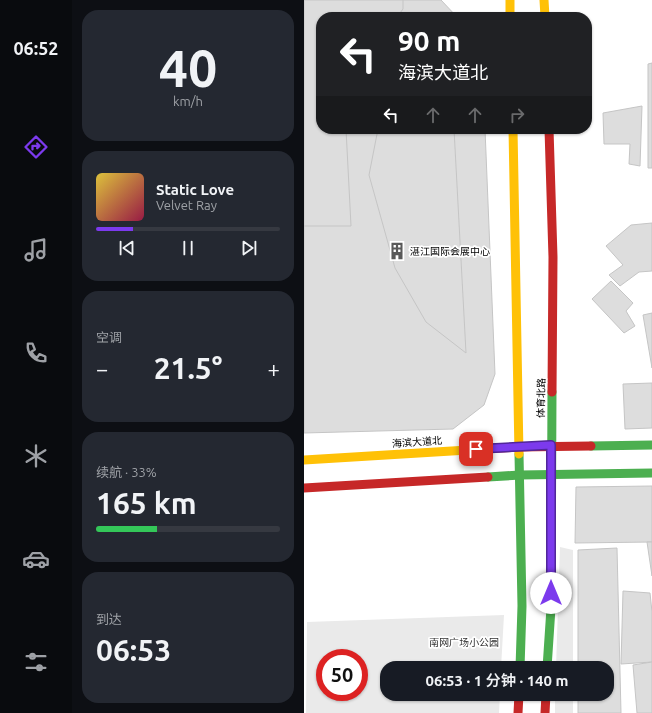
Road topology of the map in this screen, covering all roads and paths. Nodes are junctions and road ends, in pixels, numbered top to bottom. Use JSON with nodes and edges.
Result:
{"nodes":[{"id":1,"x":510,"y":0,"type":"edge"},
{"id":2,"x":544,"y":0,"type":"edge"},
{"id":3,"x":510,"y":12,"type":"edge"},
{"id":4,"x":545,"y":12,"type":"edge"},
{"id":5,"x":513,"y":134,"type":"edge"},
{"id":6,"x":549,"y":134,"type":"edge"},
{"id":7,"x":551,"y":445,"type":"junction"},
{"id":8,"x":652,"y":445,"type":"edge"},
{"id":9,"x":519,"y":446,"type":"junction"},
{"id":10,"x":304,"y":460,"type":"edge"},
{"id":11,"x":652,"y":473,"type":"edge"},
{"id":12,"x":551,"y":474,"type":"junction"},
{"id":13,"x":520,"y":475,"type":"junction"},
{"id":14,"x":304,"y":488,"type":"edge"},
{"id":15,"x":520,"y":661,"type":"edge"},
{"id":16,"x":548,"y":661,"type":"edge"},
{"id":17,"x":519,"y":701,"type":"edge"},
{"id":18,"x":546,"y":701,"type":"edge"},
{"id":19,"x":518,"y":713,"type":"edge"},
{"id":20,"x":545,"y":713,"type":"edge"}],
"edges":[{"from":1,"to":3,"type":"main road"},
{"from":2,"to":4,"type":"main road"},
{"from":5,"to":9,"type":"main road"},
{"from":6,"to":7,"type":"main road","name":"体育北路"},
{"from":7,"to":8,"type":"main road","name":"海滨大道北"},
{"from":7,"to":9,"type":"main road","name":"海滨大道北"},
{"from":7,"to":12,"type":"main road","name":"体育北路"},
{"from":9,"to":10,"type":"main road","name":"海滨大道北"},
{"from":9,"to":13,"type":"main road"},
{"from":11,"to":12,"type":"main road"},
{"from":12,"to":13,"type":"main road"},
{"from":12,"to":16,"type":"main road","name":"体育北路"},
{"from":13,"to":14,"type":"main road"},
{"from":13,"to":15,"type":"main road"},
{"from":17,"to":19,"type":"main road"},
{"from":18,"to":20,"type":"main road"}]}
